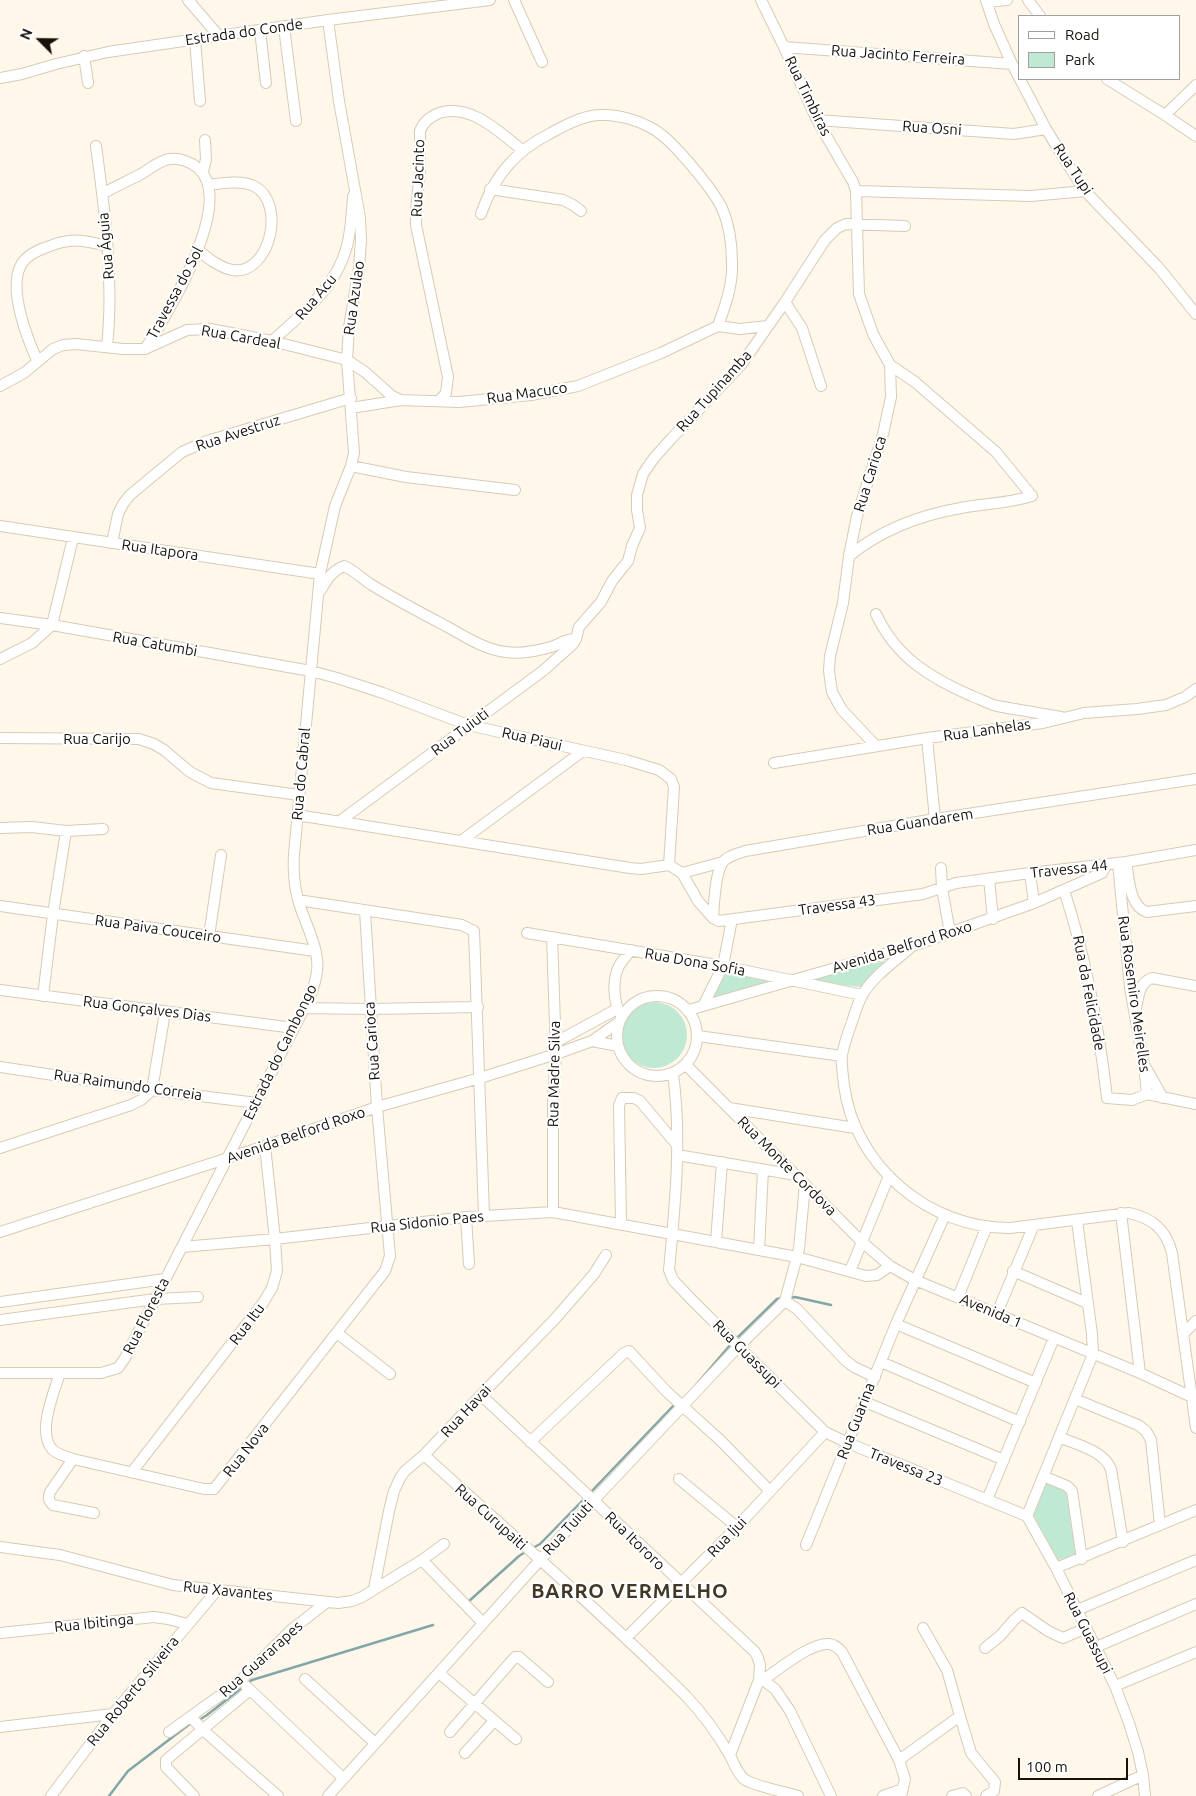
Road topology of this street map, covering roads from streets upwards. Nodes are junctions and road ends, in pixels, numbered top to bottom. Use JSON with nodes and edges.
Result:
{"nodes":[{"id":1,"x":188,"y":0,"type":"edge"},
{"id":2,"x":490,"y":0,"type":"edge"},
{"id":3,"x":514,"y":0,"type":"edge"},
{"id":4,"x":761,"y":0,"type":"edge"},
{"id":5,"x":1007,"y":0,"type":"edge"},
{"id":6,"x":1028,"y":0,"type":"edge"},
{"id":7,"x":987,"y":1,"type":"edge"},
{"id":8,"x":426,"y":4,"type":"edge"},
{"id":9,"x":1039,"y":15,"type":"edge"},
{"id":10,"x":328,"y":20,"type":"junction"},
{"id":11,"x":284,"y":27,"type":"junction"},
{"id":12,"x":260,"y":30,"type":"junction"},
{"id":13,"x":218,"y":35,"type":"junction"},
{"id":14,"x":195,"y":40,"type":"junction"},
{"id":15,"x":784,"y":47,"type":"junction"},
{"id":16,"x":84,"y":56,"type":"junction"},
{"id":17,"x":542,"y":62,"type":"dead end"},
{"id":18,"x":1012,"y":64,"type":"junction"},
{"id":19,"x":1018,"y":75,"type":"edge"},
{"id":20,"x":0,"y":78,"type":"edge"},
{"id":21,"x":1020,"y":80,"type":"edge"},
{"id":22,"x":1109,"y":80,"type":"edge"},
{"id":23,"x":88,"y":83,"type":"dead end"},
{"id":24,"x":266,"y":83,"type":"dead end"},
{"id":25,"x":1196,"y":85,"type":"edge"},
{"id":26,"x":200,"y":101,"type":"dead end"},
{"id":27,"x":1165,"y":114,"type":"junction"},
{"id":28,"x":817,"y":120,"type":"junction"},
{"id":29,"x":296,"y":121,"type":"dead end"},
{"id":30,"x":1046,"y":129,"type":"junction"},
{"id":31,"x":1196,"y":136,"type":"edge"},
{"id":32,"x":205,"y":140,"type":"dead end"},
{"id":33,"x":96,"y":146,"type":"dead end"},
{"id":34,"x":522,"y":150,"type":"junction"},
{"id":35,"x":203,"y":172,"type":"junction"},
{"id":36,"x":354,"y":184,"type":"junction"},
{"id":37,"x":208,"y":185,"type":"junction"},
{"id":38,"x":490,"y":189,"type":"junction"},
{"id":39,"x":856,"y":191,"type":"junction"},
{"id":40,"x":1085,"y":191,"type":"junction"},
{"id":41,"x":102,"y":194,"type":"junction"},
{"id":42,"x":581,"y":211,"type":"dead end"},
{"id":43,"x":481,"y":214,"type":"dead end"},
{"id":44,"x":856,"y":225,"type":"junction"},
{"id":45,"x":905,"y":226,"type":"dead end"},
{"id":46,"x":107,"y":246,"type":"junction"},
{"id":47,"x":199,"y":251,"type":"junction"},
{"id":48,"x":785,"y":302,"type":"junction"},
{"id":49,"x":1196,"y":314,"type":"edge"},
{"id":50,"x":718,"y":326,"type":"junction"},
{"id":51,"x":768,"y":326,"type":"junction"},
{"id":52,"x":272,"y":341,"type":"junction"},
{"id":53,"x":107,"y":346,"type":"junction"},
{"id":54,"x":145,"y":349,"type":"junction"},
{"id":55,"x":37,"y":360,"type":"junction"},
{"id":56,"x":347,"y":360,"type":"junction"},
{"id":57,"x":890,"y":366,"type":"junction"},
{"id":58,"x":0,"y":386,"type":"edge"},
{"id":59,"x":821,"y":386,"type":"dead end"},
{"id":60,"x":401,"y":400,"type":"junction"},
{"id":61,"x":439,"y":401,"type":"junction"},
{"id":62,"x":351,"y":403,"type":"junction"},
{"id":63,"x":351,"y":466,"type":"junction"},
{"id":64,"x":515,"y":490,"type":"dead end"},
{"id":65,"x":0,"y":526,"type":"edge"},
{"id":66,"x":640,"y":528,"type":"joint"},
{"id":67,"x":73,"y":538,"type":"junction"},
{"id":68,"x":112,"y":544,"type":"junction"},
{"id":69,"x":849,"y":556,"type":"junction"},
{"id":70,"x":320,"y":574,"type":"junction"},
{"id":71,"x":318,"y":598,"type":"junction"},
{"id":72,"x":876,"y":614,"type":"dead end"},
{"id":73,"x":0,"y":618,"type":"edge"},
{"id":74,"x":52,"y":625,"type":"junction"},
{"id":75,"x":576,"y":639,"type":"junction"},
{"id":76,"x":0,"y":660,"type":"edge"},
{"id":77,"x":311,"y":671,"type":"junction"},
{"id":78,"x":1196,"y":689,"type":"edge"},
{"id":79,"x":1063,"y":717,"type":"junction"},
{"id":80,"x":468,"y":725,"type":"junction"},
{"id":81,"x":0,"y":738,"type":"edge"},
{"id":82,"x":927,"y":738,"type":"junction"},
{"id":83,"x":876,"y":746,"type":"junction"},
{"id":84,"x":583,"y":750,"type":"junction"},
{"id":85,"x":774,"y":763,"type":"dead end"},
{"id":86,"x":1196,"y":779,"type":"edge"},
{"id":87,"x":299,"y":795,"type":"junction"},
{"id":88,"x":297,"y":815,"type":"junction"},
{"id":89,"x":935,"y":819,"type":"junction"},
{"id":90,"x":340,"y":821,"type":"junction"},
{"id":91,"x":0,"y":828,"type":"edge"},
{"id":92,"x":103,"y":829,"type":"dead end"},
{"id":93,"x":66,"y":831,"type":"junction"},
{"id":94,"x":461,"y":841,"type":"junction"},
{"id":95,"x":1196,"y":850,"type":"edge"},
{"id":96,"x":221,"y":855,"type":"dead end"},
{"id":97,"x":723,"y":862,"type":"junction"},
{"id":98,"x":1122,"y":863,"type":"junction"},
{"id":99,"x":1106,"y":864,"type":"junction"},
{"id":100,"x":669,"y":865,"type":"junction"},
{"id":101,"x":941,"y":868,"type":"dead end"},
{"id":102,"x":682,"y":873,"type":"junction"},
{"id":103,"x":1030,"y":873,"type":"junction"},
{"id":104,"x":989,"y":879,"type":"junction"},
{"id":105,"x":942,"y":888,"type":"junction"},
{"id":106,"x":1064,"y":890,"type":"junction"},
{"id":107,"x":298,"y":900,"type":"junction"},
{"id":108,"x":1034,"y":903,"type":"junction"},
{"id":109,"x":0,"y":906,"type":"edge"},
{"id":110,"x":1196,"y":906,"type":"edge"},
{"id":111,"x":365,"y":911,"type":"junction"},
{"id":112,"x":53,"y":914,"type":"junction"},
{"id":113,"x":712,"y":918,"type":"junction"},
{"id":114,"x":732,"y":919,"type":"junction"},
{"id":115,"x":993,"y":919,"type":"junction"},
{"id":116,"x":950,"y":932,"type":"junction"},
{"id":117,"x":527,"y":933,"type":"dead end"},
{"id":118,"x":209,"y":936,"type":"junction"},
{"id":119,"x":552,"y":936,"type":"junction"},
{"id":120,"x":912,"y":946,"type":"junction"},
{"id":121,"x":631,"y":950,"type":"junction"},
{"id":122,"x":315,"y":951,"type":"junction"},
{"id":123,"x":723,"y":966,"type":"junction"},
{"id":124,"x":318,"y":972,"type":"joint"},
{"id":125,"x":789,"y":981,"type":"junction"},
{"id":126,"x":1196,"y":986,"type":"edge"},
{"id":127,"x":0,"y":990,"type":"edge"},
{"id":128,"x":862,"y":995,"type":"junction"},
{"id":129,"x":43,"y":996,"type":"junction"},
{"id":130,"x":703,"y":1006,"type":"junction"},
{"id":131,"x":478,"y":1007,"type":"junction"},
{"id":132,"x":304,"y":1008,"type":"junction"},
{"id":133,"x":370,"y":1009,"type":"junction"},
{"id":134,"x":689,"y":1010,"type":"junction"},
{"id":135,"x":165,"y":1012,"type":"junction"},
{"id":136,"x":1135,"y":1014,"type":"junction"},
{"id":137,"x":619,"y":1016,"type":"junction"},
{"id":138,"x":294,"y":1028,"type":"junction"},
{"id":139,"x":698,"y":1036,"type":"junction"},
{"id":140,"x":592,"y":1041,"type":"junction"},
{"id":141,"x":556,"y":1042,"type":"junction"},
{"id":142,"x":618,"y":1046,"type":"junction"},
{"id":143,"x":556,"y":1054,"type":"junction"},
{"id":144,"x":842,"y":1056,"type":"junction"},
{"id":145,"x":686,"y":1065,"type":"junction"},
{"id":146,"x":1144,"y":1065,"type":"junction"},
{"id":147,"x":0,"y":1068,"type":"edge"},
{"id":148,"x":673,"y":1074,"type":"junction"},
{"id":149,"x":480,"y":1078,"type":"junction"},
{"id":150,"x":152,"y":1090,"type":"junction"},
{"id":151,"x":1147,"y":1094,"type":"junction"},
{"id":152,"x":1163,"y":1098,"type":"junction"},
{"id":153,"x":256,"y":1103,"type":"junction"},
{"id":154,"x":1196,"y":1104,"type":"edge"},
{"id":155,"x":377,"y":1107,"type":"junction"},
{"id":156,"x":729,"y":1108,"type":"junction"},
{"id":157,"x":855,"y":1128,"type":"junction"},
{"id":158,"x":265,"y":1146,"type":"junction"},
{"id":159,"x":0,"y":1148,"type":"edge"},
{"id":160,"x":677,"y":1150,"type":"junction"},
{"id":161,"x":228,"y":1158,"type":"junction"},
{"id":162,"x":722,"y":1162,"type":"junction"},
{"id":163,"x":763,"y":1170,"type":"junction"},
{"id":164,"x":796,"y":1175,"type":"junction"},
{"id":165,"x":889,"y":1176,"type":"junction"},
{"id":166,"x":805,"y":1184,"type":"junction"},
{"id":167,"x":553,"y":1212,"type":"junction"},
{"id":168,"x":1121,"y":1213,"type":"junction"},
{"id":169,"x":484,"y":1215,"type":"junction"},
{"id":170,"x":945,"y":1215,"type":"junction"},
{"id":171,"x":466,"y":1217,"type":"junction"},
{"id":172,"x":1077,"y":1221,"type":"junction"},
{"id":173,"x":621,"y":1224,"type":"junction"},
{"id":174,"x":388,"y":1225,"type":"junction"},
{"id":175,"x":986,"y":1226,"type":"junction"},
{"id":176,"x":1033,"y":1226,"type":"junction"},
{"id":177,"x":0,"y":1232,"type":"edge"},
{"id":178,"x":672,"y":1234,"type":"junction"},
{"id":179,"x":275,"y":1239,"type":"junction"},
{"id":180,"x":861,"y":1241,"type":"junction"},
{"id":181,"x":716,"y":1242,"type":"junction"},
{"id":182,"x":182,"y":1247,"type":"junction"},
{"id":183,"x":758,"y":1250,"type":"junction"},
{"id":184,"x":606,"y":1255,"type":"dead end"},
{"id":185,"x":797,"y":1257,"type":"junction"},
{"id":186,"x":389,"y":1261,"type":"joint"},
{"id":187,"x":470,"y":1264,"type":"dead end"},
{"id":188,"x":890,"y":1266,"type":"junction"},
{"id":189,"x":850,"y":1271,"type":"junction"},
{"id":190,"x":1014,"y":1271,"type":"junction"},
{"id":191,"x":165,"y":1279,"type":"junction"},
{"id":192,"x":915,"y":1280,"type":"junction"},
{"id":193,"x":198,"y":1296,"type":"dead end"},
{"id":194,"x":958,"y":1297,"type":"junction"},
{"id":195,"x":786,"y":1298,"type":"junction"},
{"id":196,"x":155,"y":1299,"type":"junction"},
{"id":197,"x":0,"y":1302,"type":"edge"},
{"id":198,"x":1087,"y":1303,"type":"junction"},
{"id":199,"x":997,"y":1313,"type":"junction"},
{"id":200,"x":0,"y":1320,"type":"edge"},
{"id":201,"x":1196,"y":1321,"type":"edge"},
{"id":202,"x":896,"y":1324,"type":"junction"},
{"id":203,"x":337,"y":1334,"type":"junction"},
{"id":204,"x":1183,"y":1334,"type":"junction"},
{"id":205,"x":1054,"y":1338,"type":"junction"},
{"id":206,"x":737,"y":1344,"type":"junction"},
{"id":207,"x":1093,"y":1354,"type":"junction"},
{"id":208,"x":881,"y":1362,"type":"junction"},
{"id":209,"x":1140,"y":1372,"type":"junction"},
{"id":210,"x":0,"y":1373,"type":"edge"},
{"id":211,"x":60,"y":1373,"type":"junction"},
{"id":212,"x":390,"y":1374,"type":"dead end"},
{"id":213,"x":875,"y":1377,"type":"junction"},
{"id":214,"x":1036,"y":1383,"type":"junction"},
{"id":215,"x":481,"y":1394,"type":"junction"},
{"id":216,"x":1194,"y":1397,"type":"edge"},
{"id":217,"x":1075,"y":1399,"type":"junction"},
{"id":218,"x":865,"y":1402,"type":"junction"},
{"id":219,"x":679,"y":1403,"type":"junction"},
{"id":220,"x":1020,"y":1422,"type":"junction"},
{"id":221,"x":1196,"y":1428,"type":"edge"},
{"id":222,"x":825,"y":1432,"type":"junction"},
{"id":223,"x":1059,"y":1437,"type":"junction"},
{"id":224,"x":530,"y":1442,"type":"junction"},
{"id":225,"x":848,"y":1444,"type":"junction"},
{"id":226,"x":424,"y":1455,"type":"junction"},
{"id":227,"x":73,"y":1459,"type":"junction"},
{"id":228,"x":1004,"y":1460,"type":"junction"},
{"id":229,"x":132,"y":1472,"type":"junction"},
{"id":230,"x":1044,"y":1476,"type":"junction"},
{"id":231,"x":679,"y":1479,"type":"dead end"},
{"id":232,"x":770,"y":1491,"type":"junction"},
{"id":233,"x":590,"y":1498,"type":"junction"},
{"id":234,"x":987,"y":1500,"type":"junction"},
{"id":235,"x":1196,"y":1510,"type":"edge"},
{"id":236,"x":94,"y":1513,"type":"dead end"},
{"id":237,"x":1027,"y":1516,"type":"junction"},
{"id":238,"x":1160,"y":1525,"type":"junction"},
{"id":239,"x":737,"y":1527,"type":"junction"},
{"id":240,"x":1122,"y":1542,"type":"junction"},
{"id":241,"x":444,"y":1544,"type":"dead end"},
{"id":242,"x":806,"y":1545,"type":"dead end"},
{"id":243,"x":0,"y":1547,"type":"edge"},
{"id":244,"x":1082,"y":1559,"type":"junction"},
{"id":245,"x":422,"y":1560,"type":"junction"},
{"id":246,"x":539,"y":1560,"type":"junction"},
{"id":247,"x":1196,"y":1560,"type":"edge"},
{"id":248,"x":1056,"y":1568,"type":"junction"},
{"id":249,"x":681,"y":1584,"type":"junction"},
{"id":250,"x":218,"y":1589,"type":"junction"},
{"id":251,"x":374,"y":1589,"type":"junction"},
{"id":252,"x":328,"y":1602,"type":"junction"},
{"id":253,"x":1196,"y":1604,"type":"edge"},
{"id":254,"x":1077,"y":1610,"type":"junction"},
{"id":255,"x":483,"y":1623,"type":"junction"},
{"id":256,"x":187,"y":1624,"type":"junction"},
{"id":257,"x":923,"y":1628,"type":"dead end"},
{"id":258,"x":1086,"y":1628,"type":"junction"},
{"id":259,"x":0,"y":1634,"type":"edge"},
{"id":260,"x":626,"y":1638,"type":"junction"},
{"id":261,"x":1096,"y":1647,"type":"junction"},
{"id":262,"x":985,"y":1648,"type":"dead end"},
{"id":263,"x":1196,"y":1652,"type":"edge"},
{"id":264,"x":439,"y":1673,"type":"junction"},
{"id":265,"x":305,"y":1679,"type":"dead end"},
{"id":266,"x":761,"y":1680,"type":"junction"},
{"id":267,"x":548,"y":1682,"type":"dead end"},
{"id":268,"x":245,"y":1686,"type":"junction"},
{"id":269,"x":1115,"y":1686,"type":"junction"},
{"id":270,"x":474,"y":1703,"type":"junction"},
{"id":271,"x":113,"y":1714,"type":"junction"},
{"id":272,"x":960,"y":1716,"type":"junction"},
{"id":273,"x":494,"y":1721,"type":"junction"},
{"id":274,"x":197,"y":1723,"type":"junction"},
{"id":275,"x":0,"y":1727,"type":"edge"},
{"id":276,"x":169,"y":1732,"type":"dead end"},
{"id":277,"x":450,"y":1732,"type":"dead end"},
{"id":278,"x":516,"y":1739,"type":"dead end"},
{"id":279,"x":375,"y":1743,"type":"junction"},
{"id":280,"x":465,"y":1754,"type":"dead end"},
{"id":281,"x":730,"y":1755,"type":"junction"},
{"id":282,"x":899,"y":1760,"type":"junction"},
{"id":283,"x":1143,"y":1775,"type":"junction"},
{"id":284,"x":343,"y":1778,"type":"junction"},
{"id":285,"x":902,"y":1793,"type":"edge"},
{"id":286,"x":51,"y":1796,"type":"edge"},
{"id":287,"x":194,"y":1796,"type":"edge"},
{"id":288,"x":278,"y":1796,"type":"edge"},
{"id":289,"x":328,"y":1796,"type":"edge"},
{"id":290,"x":798,"y":1796,"type":"edge"},
{"id":291,"x":831,"y":1796,"type":"edge"},
{"id":292,"x":883,"y":1796,"type":"edge"},
{"id":293,"x":952,"y":1796,"type":"edge"},
{"id":294,"x":966,"y":1796,"type":"edge"},
{"id":295,"x":986,"y":1796,"type":"edge"},
{"id":296,"x":1098,"y":1796,"type":"edge"},
{"id":297,"x":1146,"y":1796,"type":"edge"}],
"edges":[{"from":1,"to":13,"type":"street"},
{"from":2,"to":8,"type":"street","name":"Estrada do Conde"},
{"from":3,"to":17,"type":"street"},
{"from":4,"to":15,"type":"street","name":"Rua Timbiras"},
{"from":5,"to":7,"type":"street"},
{"from":6,"to":9,"type":"street"},
{"from":7,"to":18,"type":"street","name":"Rua Tupi"},
{"from":8,"to":10,"type":"street","name":"Estrada do Conde"},
{"from":10,"to":11,"type":"street","name":"Estrada do Conde"},
{"from":10,"to":36,"type":"street","name":"Rua Azulao"},
{"from":11,"to":12,"type":"street","name":"Estrada do Conde"},
{"from":11,"to":29,"type":"street"},
{"from":12,"to":13,"type":"street","name":"Estrada do Conde"},
{"from":12,"to":24,"type":"street"},
{"from":13,"to":14,"type":"street","name":"Estrada do Conde"},
{"from":14,"to":16,"type":"street","name":"Estrada do Conde"},
{"from":14,"to":26,"type":"street"},
{"from":15,"to":18,"type":"street","name":"Rua Jacinto Ferreira"},
{"from":15,"to":28,"type":"street","name":"Rua Timbiras"},
{"from":16,"to":20,"type":"street","name":"Estrada do Conde"},
{"from":16,"to":23,"type":"street"},
{"from":18,"to":19,"type":"street","name":"Rua Tupi"},
{"from":21,"to":30,"type":"street","name":"Rua Tupi"},
{"from":22,"to":27,"type":"street"},
{"from":25,"to":27,"type":"street"},
{"from":27,"to":31,"type":"street"},
{"from":28,"to":30,"type":"street","name":"Rua Osni"},
{"from":28,"to":39,"type":"street","name":"Rua Timbiras"},
{"from":30,"to":40,"type":"street","name":"Rua Tupi"},
{"from":32,"to":35,"type":"street"},
{"from":33,"to":41,"type":"street","name":"Rua Águia"},
{"from":34,"to":38,"type":"street"},
{"from":34,"to":50,"type":"street"},
{"from":34,"to":61,"type":"street","name":"Rua Jacinto"},
{"from":35,"to":37,"type":"street","name":"Travessa do Sol"},
{"from":35,"to":41,"type":"street"},
{"from":36,"to":52,"type":"street","name":"Rua Acu"},
{"from":36,"to":56,"type":"street","name":"Rua Azulao"},
{"from":37,"to":47,"type":"street","name":"Travessa do Sol"},
{"from":37,"to":47,"type":"street"},
{"from":38,"to":42,"type":"street"},
{"from":38,"to":43,"type":"street"},
{"from":39,"to":40,"type":"street"},
{"from":39,"to":44,"type":"street","name":"Rua Carioca"},
{"from":40,"to":49,"type":"street","name":"Rua Tupi"},
{"from":41,"to":46,"type":"street","name":"Rua Águia"},
{"from":44,"to":45,"type":"street","name":"Rua Tupinamba"},
{"from":44,"to":48,"type":"street","name":"Rua Tupinamba"},
{"from":44,"to":57,"type":"street","name":"Rua Carioca"},
{"from":46,"to":53,"type":"street","name":"Rua Águia"},
{"from":46,"to":55,"type":"street"},
{"from":47,"to":54,"type":"street","name":"Travessa do Sol"},
{"from":48,"to":51,"type":"street","name":"Rua Tupinamba"},
{"from":48,"to":59,"type":"street"},
{"from":50,"to":51,"type":"street"},
{"from":50,"to":61,"type":"street","name":"Rua Macuco"},
{"from":51,"to":66,"type":"street","name":"Rua Tupinamba"},
{"from":52,"to":54,"type":"street","name":"Rua Cardeal"},
{"from":52,"to":56,"type":"street","name":"Rua Cardeal"},
{"from":53,"to":54,"type":"street","name":"Rua Cardeal"},
{"from":53,"to":55,"type":"street","name":"Rua Cardeal"},
{"from":55,"to":58,"type":"street","name":"Rua Cardeal"},
{"from":56,"to":60,"type":"street"},
{"from":56,"to":62,"type":"street","name":"Rua Azulao"},
{"from":57,"to":69,"type":"street","name":"Rua Carioca"},
{"from":57,"to":69,"type":"street"},
{"from":60,"to":61,"type":"street","name":"Rua Macuco"},
{"from":60,"to":62,"type":"street","name":"Rua Avestruz"},
{"from":62,"to":63,"type":"street","name":"Rua Azulao"},
{"from":62,"to":68,"type":"street","name":"Rua Avestruz"},
{"from":63,"to":64,"type":"street"},
{"from":63,"to":70,"type":"street","name":"Rua Azulao"},
{"from":65,"to":67,"type":"street","name":"Rua Itapora"},
{"from":66,"to":75,"type":"street","name":"Rua Tuiuti"},
{"from":67,"to":68,"type":"street","name":"Rua Itapora"},
{"from":67,"to":74,"type":"street"},
{"from":68,"to":70,"type":"street","name":"Rua Itapora"},
{"from":69,"to":83,"type":"street","name":"Rua Carioca"},
{"from":70,"to":71,"type":"street","name":"Rua do Cabral"},
{"from":71,"to":75,"type":"street"},
{"from":71,"to":77,"type":"street","name":"Rua do Cabral"},
{"from":72,"to":79,"type":"street"},
{"from":73,"to":74,"type":"street","name":"Rua Catumbi"},
{"from":74,"to":76,"type":"street"},
{"from":74,"to":77,"type":"street","name":"Rua Catumbi"},
{"from":75,"to":80,"type":"street","name":"Rua Tuiuti"},
{"from":77,"to":80,"type":"street","name":"Rua Piaui"},
{"from":77,"to":87,"type":"street","name":"Rua do Cabral"},
{"from":78,"to":79,"type":"street","name":"Rua Lanhelas"},
{"from":79,"to":82,"type":"street","name":"Rua Lanhelas"},
{"from":80,"to":84,"type":"street","name":"Rua Piaui"},
{"from":80,"to":90,"type":"street","name":"Rua Tuiuti"},
{"from":81,"to":87,"type":"street","name":"Rua Carijo"},
{"from":82,"to":83,"type":"street","name":"Rua Lanhelas"},
{"from":82,"to":89,"type":"street"},
{"from":83,"to":85,"type":"street","name":"Rua Lanhelas"},
{"from":84,"to":94,"type":"street"},
{"from":84,"to":100,"type":"street","name":"Rua Piaui"},
{"from":86,"to":89,"type":"street","name":"Rua Guandarem"},
{"from":87,"to":88,"type":"street","name":"Rua do Cabral"},
{"from":88,"to":90,"type":"street"},
{"from":88,"to":107,"type":"street","name":"Rua do Cabral"},
{"from":89,"to":97,"type":"street","name":"Rua Guandarem"},
{"from":90,"to":94,"type":"street"},
{"from":91,"to":93,"type":"street"},
{"from":92,"to":93,"type":"street"},
{"from":93,"to":112,"type":"street"},
{"from":94,"to":100,"type":"street"},
{"from":95,"to":98,"type":"street","name":"Travessa 44"},
{"from":96,"to":118,"type":"street"},
{"from":97,"to":102,"type":"street"},
{"from":97,"to":113,"type":"street"},
{"from":98,"to":99,"type":"street","name":"Travessa 44"},
{"from":98,"to":110,"type":"street"},
{"from":98,"to":136,"type":"street","name":"Rua Rosemiro Meirelles"},
{"from":99,"to":103,"type":"street","name":"Travessa 44"},
{"from":99,"to":106,"type":"street","name":"Avenida Belford Roxo"},
{"from":100,"to":102,"type":"street"},
{"from":101,"to":105,"type":"street"},
{"from":102,"to":113,"type":"street"},
{"from":103,"to":104,"type":"street","name":"Travessa 44"},
{"from":103,"to":108,"type":"street"},
{"from":104,"to":105,"type":"street","name":"Travessa 44"},
{"from":104,"to":115,"type":"street"},
{"from":105,"to":114,"type":"street","name":"Travessa 43"},
{"from":105,"to":116,"type":"street"},
{"from":106,"to":108,"type":"street","name":"Avenida Belford Roxo"},
{"from":106,"to":151,"type":"street","name":"Rua da Felicidade"},
{"from":107,"to":111,"type":"street"},
{"from":107,"to":122,"type":"street","name":"Rua do Cabral"},
{"from":108,"to":115,"type":"street","name":"Avenida Belford Roxo"},
{"from":109,"to":112,"type":"street","name":"Rua Paiva Couceiro"},
{"from":111,"to":131,"type":"street"},
{"from":111,"to":133,"type":"street","name":"Rua Carioca"},
{"from":112,"to":118,"type":"street","name":"Rua Paiva Couceiro"},
{"from":112,"to":129,"type":"street"},
{"from":113,"to":114,"type":"street"},
{"from":114,"to":123,"type":"street"},
{"from":115,"to":116,"type":"street","name":"Avenida Belford Roxo"},
{"from":116,"to":120,"type":"street","name":"Avenida Belford Roxo"},
{"from":117,"to":119,"type":"street","name":"Rua Dona Sofia"},
{"from":118,"to":122,"type":"street","name":"Rua Paiva Couceiro"},
{"from":119,"to":121,"type":"street","name":"Rua Dona Sofia"},
{"from":119,"to":141,"type":"street","name":"Rua Madre Silva"},
{"from":120,"to":125,"type":"street","name":"Avenida Belford Roxo"},
{"from":120,"to":128,"type":"street"},
{"from":121,"to":123,"type":"street","name":"Rua Dona Sofia"},
{"from":121,"to":137,"type":"street"},
{"from":122,"to":124,"type":"street","name":"Rua do Cabral"},
{"from":123,"to":125,"type":"street","name":"Rua Dona Sofia"},
{"from":123,"to":130,"type":"street"},
{"from":124,"to":132,"type":"street","name":"Estrada do Cambongo"},
{"from":125,"to":128,"type":"street","name":"Rua Dona Sofia"},
{"from":125,"to":130,"type":"street","name":"Avenida Belford Roxo"},
{"from":126,"to":136,"type":"street"},
{"from":127,"to":129,"type":"street","name":"Rua Gonçalves Dias"},
{"from":128,"to":144,"type":"street"},
{"from":129,"to":135,"type":"street","name":"Rua Gonçalves Dias"},
{"from":130,"to":134,"type":"street","name":"Avenida Belford Roxo"},
{"from":131,"to":133,"type":"street"},
{"from":131,"to":149,"type":"street"},
{"from":132,"to":133,"type":"street"},
{"from":132,"to":138,"type":"street","name":"Estrada do Cambongo"},
{"from":133,"to":155,"type":"street","name":"Rua Carioca"},
{"from":134,"to":137,"type":"street","name":"Avenida Belford Roxo"},
{"from":134,"to":139,"type":"street"},
{"from":135,"to":138,"type":"street","name":"Rua Gonçalves Dias"},
{"from":135,"to":150,"type":"street"},
{"from":136,"to":146,"type":"street","name":"Rua Rosemiro Meirelles"},
{"from":137,"to":140,"type":"street","name":"Avenida Belford Roxo"},
{"from":137,"to":141,"type":"street"},
{"from":137,"to":142,"type":"street"},
{"from":138,"to":153,"type":"street","name":"Estrada do Cambongo"},
{"from":139,"to":144,"type":"street"},
{"from":139,"to":145,"type":"street"},
{"from":140,"to":142,"type":"street"},
{"from":140,"to":143,"type":"street","name":"Avenida Belford Roxo"},
{"from":141,"to":143,"type":"street","name":"Rua Madre Silva"},
{"from":142,"to":148,"type":"street"},
{"from":143,"to":149,"type":"street","name":"Avenida Belford Roxo"},
{"from":143,"to":167,"type":"street","name":"Rua Madre Silva"},
{"from":144,"to":157,"type":"street"},
{"from":145,"to":148,"type":"street"},
{"from":145,"to":156,"type":"street","name":"Rua Monte Cordova"},
{"from":146,"to":151,"type":"street","name":"Rua Rosemiro Meirelles"},
{"from":146,"to":152,"type":"street"},
{"from":147,"to":150,"type":"street","name":"Rua Raimundo Correia"},
{"from":148,"to":160,"type":"street"},
{"from":149,"to":155,"type":"street","name":"Avenida Belford Roxo"},
{"from":149,"to":169,"type":"street"},
{"from":150,"to":153,"type":"street","name":"Rua Raimundo Correia"},
{"from":150,"to":159,"type":"street"},
{"from":151,"to":152,"type":"street"},
{"from":152,"to":154,"type":"street"},
{"from":153,"to":161,"type":"street","name":"Estrada do Cambongo"},
{"from":155,"to":158,"type":"street","name":"Avenida Belford Roxo"},
{"from":155,"to":174,"type":"street","name":"Rua Carioca"},
{"from":156,"to":157,"type":"street"},
{"from":156,"to":164,"type":"street","name":"Rua Monte Cordova"},
{"from":157,"to":165,"type":"street"},
{"from":158,"to":161,"type":"street","name":"Avenida Belford Roxo"},
{"from":158,"to":179,"type":"street","name":"Rua Itu"},
{"from":160,"to":162,"type":"street"},
{"from":160,"to":173,"type":"street"},
{"from":160,"to":178,"type":"street"},
{"from":161,"to":177,"type":"street","name":"Avenida Belford Roxo"},
{"from":161,"to":182,"type":"street","name":"Rua Floresta"},
{"from":162,"to":163,"type":"street"},
{"from":162,"to":181,"type":"street"},
{"from":163,"to":164,"type":"street"},
{"from":163,"to":183,"type":"street"},
{"from":164,"to":166,"type":"street","name":"Rua Monte Cordova"},
{"from":165,"to":170,"type":"street"},
{"from":165,"to":180,"type":"street"},
{"from":166,"to":180,"type":"street","name":"Rua Monte Cordova"},
{"from":166,"to":185,"type":"street"},
{"from":167,"to":169,"type":"street","name":"Rua Sidonio Paes"},
{"from":167,"to":173,"type":"street","name":"Rua Sidonio Paes"},
{"from":168,"to":172,"type":"street"},
{"from":168,"to":204,"type":"street"},
{"from":168,"to":209,"type":"street"},
{"from":169,"to":171,"type":"street","name":"Rua Sidonio Paes"},
{"from":170,"to":175,"type":"street"},
{"from":170,"to":192,"type":"street"},
{"from":171,"to":174,"type":"street","name":"Rua Sidonio Paes"},
{"from":171,"to":187,"type":"street"},
{"from":172,"to":176,"type":"street"},
{"from":172,"to":198,"type":"street"},
{"from":173,"to":178,"type":"street","name":"Rua Sidonio Paes"},
{"from":174,"to":179,"type":"street","name":"Rua Sidonio Paes"},
{"from":174,"to":186,"type":"street","name":"Rua Carioca"},
{"from":175,"to":176,"type":"street"},
{"from":175,"to":194,"type":"street"},
{"from":176,"to":190,"type":"street"},
{"from":178,"to":181,"type":"street","name":"Rua Sidonio Paes"},
{"from":178,"to":206,"type":"street","name":"Rua Guassupi"},
{"from":179,"to":182,"type":"street","name":"Rua Sidonio Paes"},
{"from":179,"to":229,"type":"street","name":"Rua Itu"},
{"from":180,"to":188,"type":"street","name":"Rua Monte Cordova"},
{"from":180,"to":189,"type":"street"},
{"from":181,"to":183,"type":"street","name":"Rua Sidonio Paes"},
{"from":182,"to":191,"type":"street","name":"Rua Floresta"},
{"from":183,"to":185,"type":"street","name":"Rua Sidonio Paes"},
{"from":184,"to":215,"type":"street","name":"Rua Havai"},
{"from":185,"to":189,"type":"street","name":"Rua Sidonio Paes"},
{"from":185,"to":195,"type":"street"},
{"from":186,"to":203,"type":"street","name":"Rua Nova"},
{"from":188,"to":189,"type":"street","name":"Rua Sidonio Paes"},
{"from":188,"to":192,"type":"street","name":"Avenida 1"},
{"from":190,"to":198,"type":"street"},
{"from":190,"to":199,"type":"street"},
{"from":191,"to":196,"type":"street","name":"Rua Floresta"},
{"from":191,"to":197,"type":"street"},
{"from":192,"to":194,"type":"street","name":"Avenida 1"},
{"from":192,"to":202,"type":"street"},
{"from":193,"to":196,"type":"street"},
{"from":194,"to":199,"type":"street","name":"Avenida 1"},
{"from":195,"to":206,"type":"street","name":"Rua Tuiuti"},
{"from":195,"to":213,"type":"street","name":"Rua Guarina"},
{"from":196,"to":200,"type":"street"},
{"from":196,"to":211,"type":"street","name":"Rua Floresta"},
{"from":198,"to":207,"type":"street"},
{"from":199,"to":205,"type":"street","name":"Avenida 1"},
{"from":201,"to":204,"type":"street"},
{"from":202,"to":208,"type":"street"},
{"from":202,"to":214,"type":"street"},
{"from":203,"to":212,"type":"street"},
{"from":203,"to":229,"type":"street","name":"Rua Nova"},
{"from":204,"to":216,"type":"street"},
{"from":205,"to":207,"type":"street","name":"Avenida 1"},
{"from":205,"to":214,"type":"street"},
{"from":206,"to":219,"type":"street","name":"Rua Tuiuti"},
{"from":206,"to":222,"type":"street","name":"Rua Guassupi"},
{"from":207,"to":209,"type":"street","name":"Avenida 1"},
{"from":207,"to":217,"type":"street"},
{"from":208,"to":213,"type":"street"},
{"from":208,"to":220,"type":"street"},
{"from":209,"to":216,"type":"street","name":"Avenida 1"},
{"from":210,"to":211,"type":"street","name":"Rua Floresta"},
{"from":211,"to":227,"type":"street","name":"Rua Nova"},
{"from":213,"to":218,"type":"street","name":"Rua Guarina"},
{"from":214,"to":220,"type":"street"},
{"from":215,"to":224,"type":"street","name":"Rua Itororo"},
{"from":215,"to":226,"type":"street","name":"Rua Havai"},
{"from":216,"to":221,"type":"street"},
{"from":217,"to":223,"type":"street"},
{"from":217,"to":238,"type":"street"},
{"from":218,"to":225,"type":"street","name":"Rua Guarina"},
{"from":218,"to":228,"type":"street"},
{"from":219,"to":224,"type":"street"},
{"from":219,"to":232,"type":"street"},
{"from":219,"to":233,"type":"street","name":"Rua Tuiuti"},
{"from":220,"to":228,"type":"street"},
{"from":222,"to":225,"type":"street","name":"Travessa 23"},
{"from":222,"to":232,"type":"street","name":"Rua Ijui"},
{"from":223,"to":230,"type":"street"},
{"from":223,"to":240,"type":"street"},
{"from":224,"to":233,"type":"street","name":"Rua Itororo"},
{"from":225,"to":234,"type":"street","name":"Travessa 23"},
{"from":225,"to":242,"type":"street","name":"Rua Guarina"},
{"from":226,"to":246,"type":"street","name":"Rua Curupaiti"},
{"from":226,"to":251,"type":"street","name":"Rua Havai"},
{"from":227,"to":229,"type":"street","name":"Rua Nova"},
{"from":227,"to":236,"type":"street"},
{"from":228,"to":234,"type":"street"},
{"from":230,"to":237,"type":"street"},
{"from":230,"to":244,"type":"street"},
{"from":231,"to":239,"type":"street"},
{"from":232,"to":239,"type":"street","name":"Rua Ijui"},
{"from":233,"to":246,"type":"street","name":"Rua Tuiuti"},
{"from":233,"to":249,"type":"street","name":"Rua Itororo"},
{"from":234,"to":237,"type":"street"},
{"from":235,"to":238,"type":"street"},
{"from":237,"to":248,"type":"street","name":"Rua Guassupi"},
{"from":238,"to":240,"type":"street"},
{"from":239,"to":249,"type":"street","name":"Rua Ijui"},
{"from":240,"to":244,"type":"street"},
{"from":241,"to":245,"type":"street","name":"Rua Xavantes"},
{"from":243,"to":250,"type":"street","name":"Rua Xavantes"},
{"from":244,"to":248,"type":"street"},
{"from":245,"to":251,"type":"street","name":"Rua Xavantes"},
{"from":245,"to":255,"type":"street"},
{"from":246,"to":255,"type":"street","name":"Rua Tuiuti"},
{"from":246,"to":260,"type":"street","name":"Rua Curupaiti"},
{"from":247,"to":254,"type":"street"},
{"from":248,"to":254,"type":"street","name":"Rua Guassupi"},
{"from":249,"to":260,"type":"street","name":"Rua Ijui"},
{"from":249,"to":266,"type":"street","name":"Rua Itororo"},
{"from":250,"to":252,"type":"street","name":"Rua Xavantes"},
{"from":250,"to":256,"type":"street","name":"Rua Roberto Silveira"},
{"from":251,"to":252,"type":"street","name":"Rua Xavantes"},
{"from":252,"to":268,"type":"street","name":"Rua Guararapes"},
{"from":253,"to":261,"type":"street"},
{"from":254,"to":258,"type":"street","name":"Rua Guassupi"},
{"from":255,"to":264,"type":"street","name":"Rua Tuiuti"},
{"from":256,"to":259,"type":"street","name":"Rua Ibitinga"},
{"from":256,"to":271,"type":"street","name":"Rua Roberto Silveira"},
{"from":257,"to":272,"type":"street"},
{"from":258,"to":261,"type":"street","name":"Rua Guassupi"},
{"from":258,"to":262,"type":"street"},
{"from":260,"to":281,"type":"street","name":"Rua Curupaiti"},
{"from":261,"to":269,"type":"street","name":"Rua Guassupi"},
{"from":263,"to":269,"type":"street"},
{"from":264,"to":270,"type":"street"},
{"from":264,"to":279,"type":"street","name":"Rua Tuiuti"},
{"from":265,"to":279,"type":"street"},
{"from":266,"to":281,"type":"street","name":"Rua Itororo"},
{"from":266,"to":282,"type":"street"},
{"from":266,"to":291,"type":"street"},
{"from":267,"to":270,"type":"street"},
{"from":268,"to":274,"type":"street","name":"Rua Guararapes"},
{"from":268,"to":274,"type":"street"},
{"from":268,"to":284,"type":"street"},
{"from":269,"to":283,"type":"street","name":"Rua Guassupi"},
{"from":270,"to":273,"type":"street"},
{"from":270,"to":277,"type":"street"},
{"from":271,"to":275,"type":"street"},
{"from":271,"to":286,"type":"street","name":"Rua Roberto Silveira"},
{"from":272,"to":282,"type":"street"},
{"from":272,"to":295,"type":"street"},
{"from":273,"to":278,"type":"street"},
{"from":273,"to":280,"type":"street"},
{"from":274,"to":276,"type":"street","name":"Rua Guararapes"},
{"from":274,"to":287,"type":"street"},
{"from":274,"to":288,"type":"street"},
{"from":279,"to":284,"type":"street","name":"Rua Tuiuti"},
{"from":281,"to":290,"type":"street","name":"Rua Curupaiti"},
{"from":282,"to":285,"type":"street"},
{"from":283,"to":296,"type":"street"},
{"from":283,"to":297,"type":"street","name":"Rua Guassupi"},
{"from":284,"to":289,"type":"street","name":"Rua Tuiuti"},
{"from":285,"to":292,"type":"street"},
{"from":293,"to":294,"type":"street"}]}
